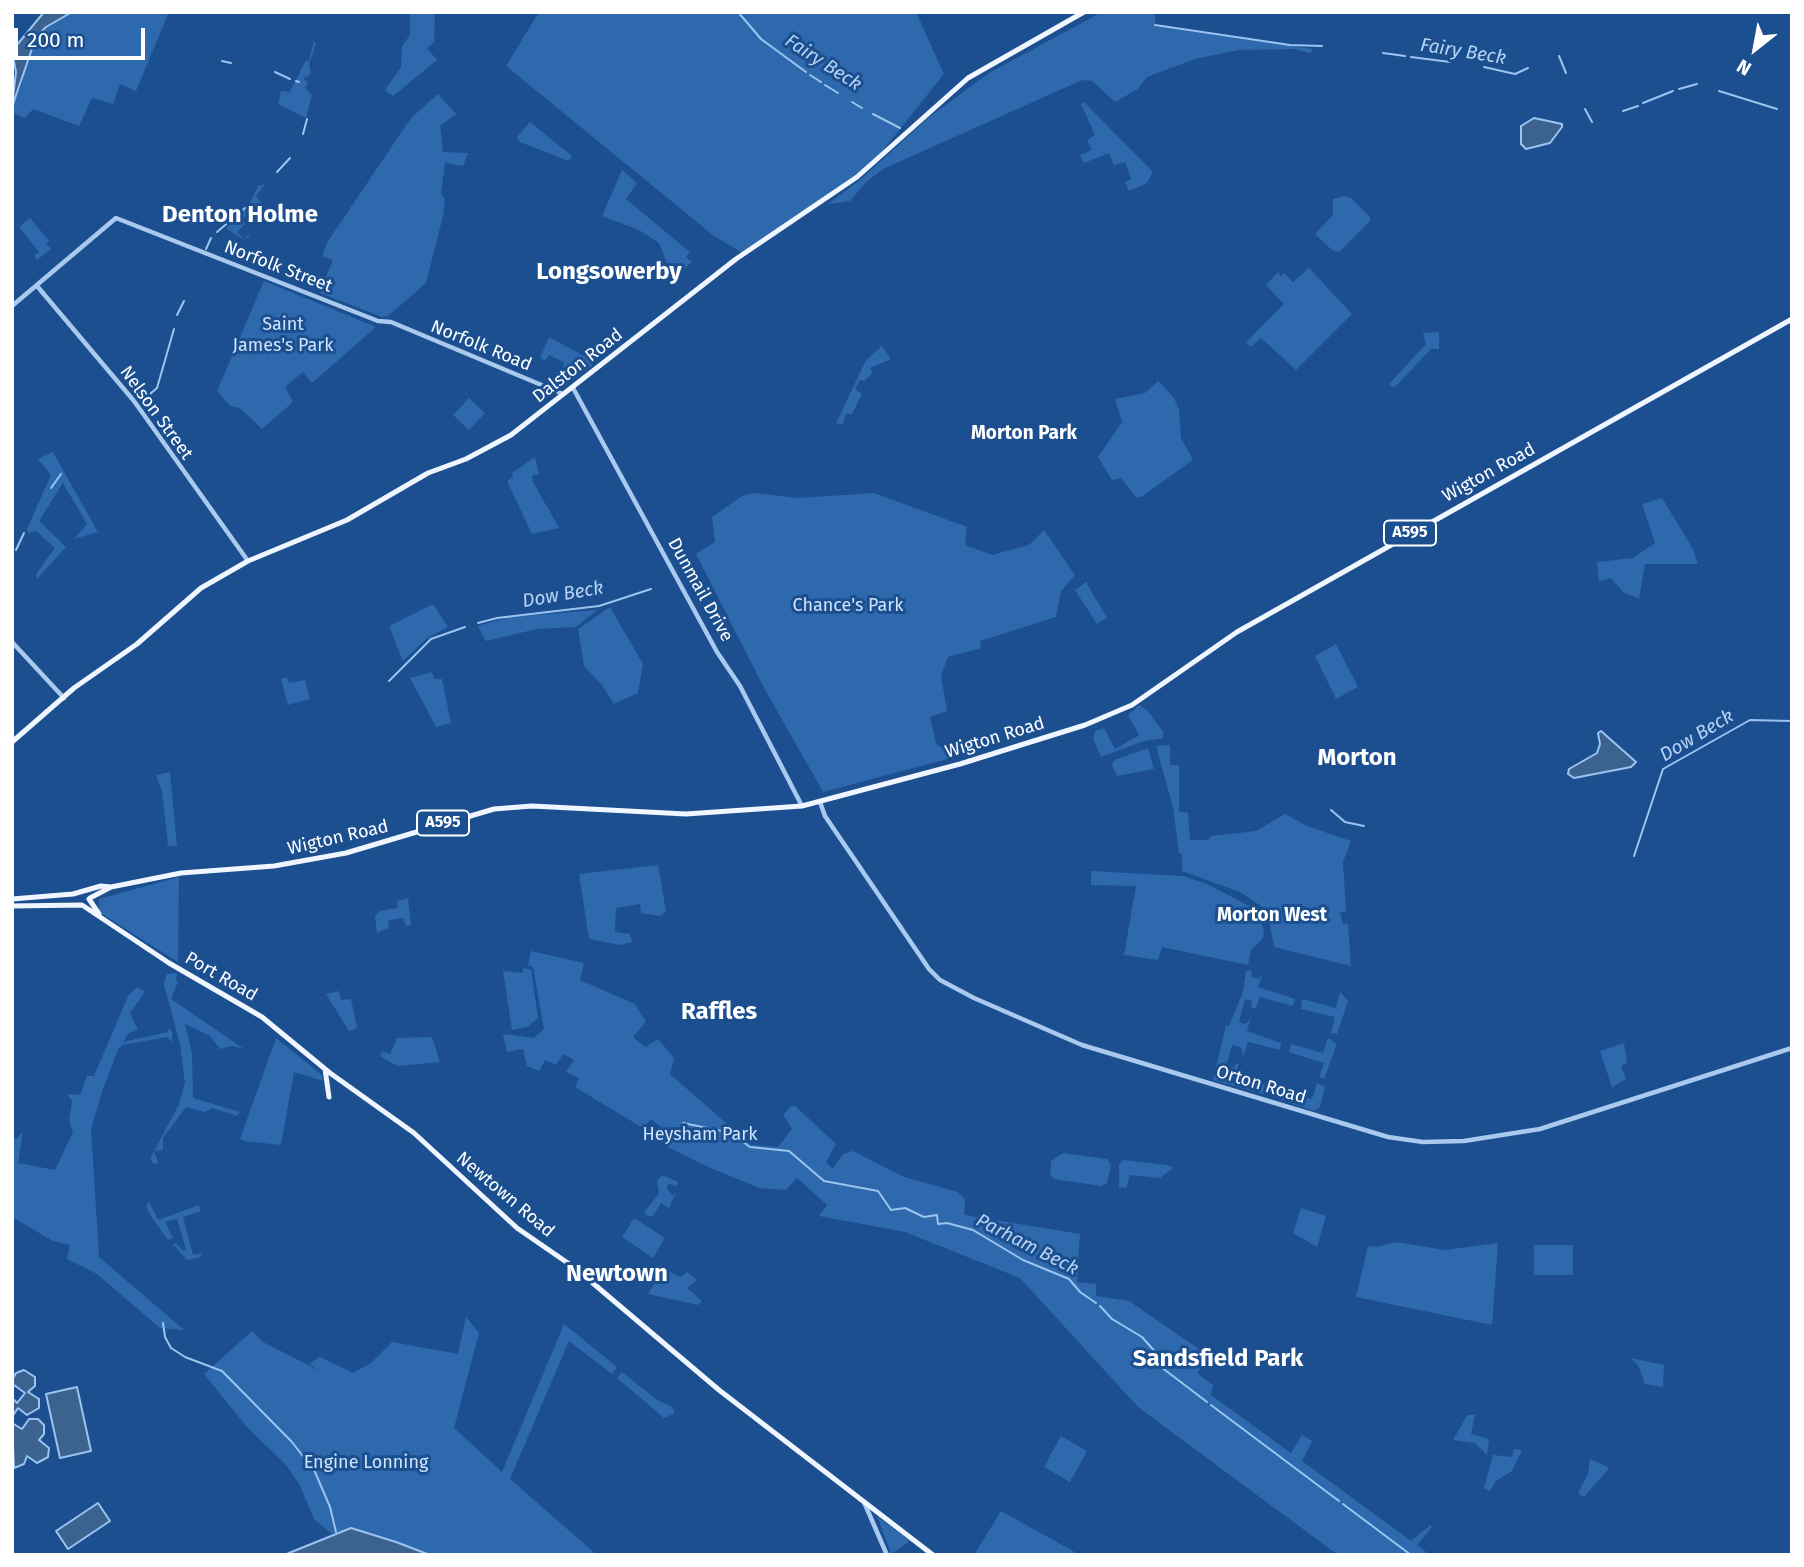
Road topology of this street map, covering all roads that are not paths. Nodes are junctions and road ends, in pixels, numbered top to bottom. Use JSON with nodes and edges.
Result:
{"nodes":[{"id":1,"x":1084,"y":12,"type":"edge"},
{"id":2,"x":37,"y":286,"type":"junction"},
{"id":3,"x":12,"y":306,"type":"edge"},
{"id":4,"x":1792,"y":319,"type":"edge"},
{"id":5,"x":391,"y":322,"type":"joint"},
{"id":6,"x":573,"y":387,"type":"junction"},
{"id":7,"x":564,"y":394,"type":"junction"},
{"id":8,"x":248,"y":561,"type":"junction"},
{"id":9,"x":12,"y":642,"type":"edge"},
{"id":10,"x":64,"y":699,"type":"junction"},
{"id":11,"x":12,"y":742,"type":"edge"},
{"id":12,"x":820,"y":802,"type":"junction"},
{"id":13,"x":802,"y":806,"type":"junction"},
{"id":14,"x":110,"y":887,"type":"junction"},
{"id":15,"x":85,"y":892,"type":"junction"},
{"id":16,"x":78,"y":894,"type":"junction"},
{"id":17,"x":12,"y":899,"type":"edge"},
{"id":18,"x":90,"y":899,"type":"junction"},
{"id":19,"x":80,"y":904,"type":"junction"},
{"id":20,"x":12,"y":906,"type":"edge"},
{"id":21,"x":101,"y":917,"type":"junction"},
{"id":22,"x":260,"y":1015,"type":"joint"},
{"id":23,"x":1792,"y":1048,"type":"edge"},
{"id":24,"x":324,"y":1068,"type":"junction"},
{"id":25,"x":328,"y":1097,"type":"dead end"},
{"id":26,"x":863,"y":1502,"type":"junction"},
{"id":27,"x":879,"y":1512,"type":"junction"},
{"id":28,"x":871,"y":1517,"type":"junction"},
{"id":29,"x":887,"y":1555,"type":"edge"},
{"id":30,"x":933,"y":1555,"type":"edge"}],
"edges":[{"from":1,"to":6,"type":"main road","name":"Dalston Road"},
{"from":2,"to":3,"type":"street"},
{"from":2,"to":5,"type":"street","name":"Norfolk Street"},
{"from":2,"to":8,"type":"street","name":"Nelson Street"},
{"from":4,"to":12,"type":"main road","name":"Wigton Road","number":"A595"},
{"from":5,"to":7,"type":"street","name":"Norfolk Road"},
{"from":6,"to":7,"type":"main road","name":"Dalston Road"},
{"from":6,"to":13,"type":"street","name":"Dunmail Drive"},
{"from":7,"to":8,"type":"main road","name":"Dalston Road"},
{"from":8,"to":10,"type":"main road","name":"Dalston Road"},
{"from":9,"to":10,"type":"street"},
{"from":10,"to":11,"type":"main road","name":"Dalston Road"},
{"from":12,"to":13,"type":"main road","name":"Wigton Road","number":"A595"},
{"from":12,"to":23,"type":"street","name":"Orton Road"},
{"from":13,"to":14,"type":"main road","name":"Wigton Road","number":"A595"},
{"from":14,"to":15,"type":"main road","name":"Wigton Road","number":"A595"},
{"from":14,"to":18,"type":"main road","name":"Wigton Road","number":"A595"},
{"from":15,"to":16,"type":"main road","name":"Wigton Road"},
{"from":15,"to":18,"type":"main road"},
{"from":16,"to":17,"type":"main road","name":"Wigton Road"},
{"from":16,"to":19,"type":"main road"},
{"from":18,"to":19,"type":"main road","name":"Wigton Road"},
{"from":18,"to":21,"type":"main road"},
{"from":19,"to":20,"type":"main road"},
{"from":19,"to":21,"type":"main road","name":"Port Road"},
{"from":21,"to":22,"type":"main road","name":"Port Road"},
{"from":22,"to":24,"type":"main road","name":"Newtown Road"},
{"from":24,"to":25,"type":"main road"},
{"from":24,"to":26,"type":"main road","name":"Newtown Road"},
{"from":26,"to":27,"type":"main road","name":"Newtown Road"},
{"from":26,"to":28,"type":"street"},
{"from":27,"to":28,"type":"street"},
{"from":27,"to":30,"type":"main road","name":"Newtown Road"},
{"from":28,"to":29,"type":"street"}]}
